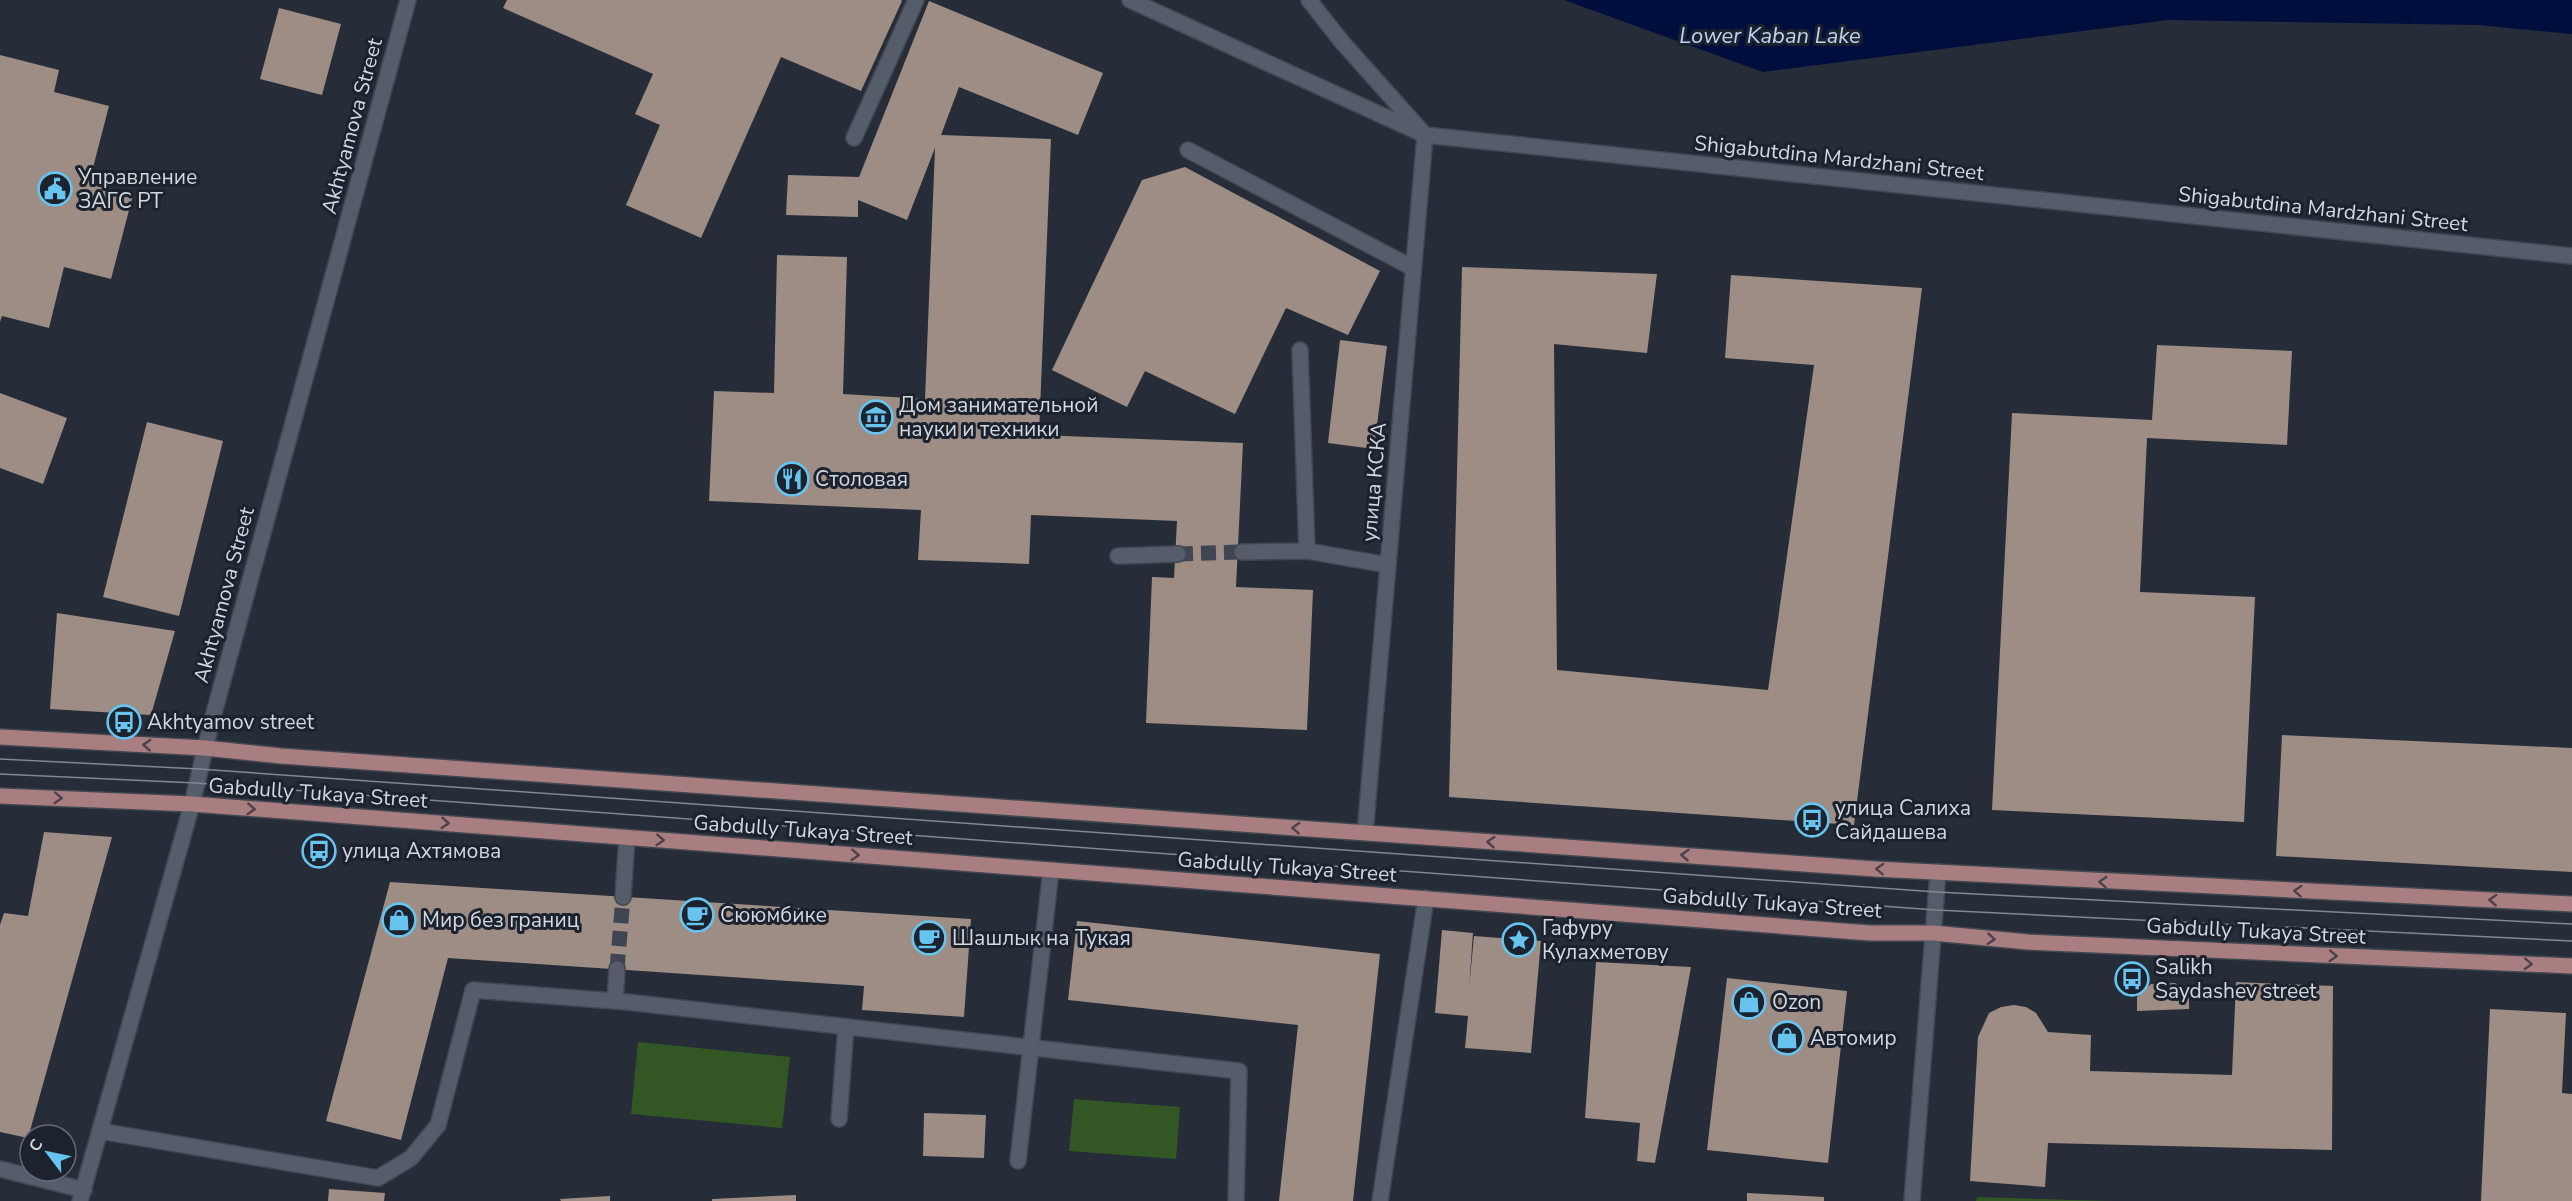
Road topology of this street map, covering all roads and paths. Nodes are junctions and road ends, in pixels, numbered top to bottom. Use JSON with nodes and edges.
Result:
{"nodes":[{"id":1,"x":408,"y":0,"type":"edge"},
{"id":2,"x":916,"y":0,"type":"edge"},
{"id":3,"x":1130,"y":0,"type":"edge"},
{"id":4,"x":1310,"y":0,"type":"edge"},
{"id":5,"x":1425,"y":135,"type":"junction"},
{"id":6,"x":854,"y":138,"type":"dead end"},
{"id":7,"x":1188,"y":150,"type":"dead end"},
{"id":8,"x":2572,"y":256,"type":"edge"},
{"id":9,"x":1413,"y":268,"type":"junction"},
{"id":10,"x":1300,"y":350,"type":"dead end"},
{"id":11,"x":1307,"y":551,"type":"junction"},
{"id":12,"x":1242,"y":552,"type":"tunnel mouth"},
{"id":13,"x":1178,"y":554,"type":"tunnel mouth"},
{"id":14,"x":1118,"y":556,"type":"dead end"},
{"id":15,"x":1388,"y":565,"type":"junction"},
{"id":16,"x":0,"y":738,"type":"edge"},
{"id":17,"x":205,"y":748,"type":"junction"},
{"id":18,"x":0,"y":796,"type":"edge"},
{"id":19,"x":192,"y":804,"type":"junction"},
{"id":20,"x":1365,"y":833,"type":"junction"},
{"id":21,"x":627,"y":837,"type":"junction"},
{"id":22,"x":1051,"y":870,"type":"junction"},
{"id":23,"x":1938,"y":872,"type":"junction"},
{"id":24,"x":623,"y":897,"type":"tunnel mouth"},
{"id":25,"x":1426,"y":898,"type":"junction"},
{"id":26,"x":2572,"y":904,"type":"edge"},
{"id":27,"x":1933,"y":933,"type":"junction"},
{"id":28,"x":2572,"y":966,"type":"edge"},
{"id":29,"x":617,"y":969,"type":"tunnel mouth"},
{"id":30,"x":615,"y":1001,"type":"junction"},
{"id":31,"x":846,"y":1027,"type":"junction"},
{"id":32,"x":1029,"y":1047,"type":"junction"},
{"id":33,"x":839,"y":1119,"type":"dead end"},
{"id":34,"x":100,"y":1131,"type":"junction"},
{"id":35,"x":1018,"y":1161,"type":"dead end"},
{"id":36,"x":0,"y":1170,"type":"edge"},
{"id":37,"x":82,"y":1195,"type":"edge"},
{"id":38,"x":1236,"y":1201,"type":"edge"},
{"id":39,"x":1380,"y":1201,"type":"edge"},
{"id":40,"x":1912,"y":1201,"type":"edge"}],
"edges":[{"from":1,"to":17,"type":"street","name":"Akhtyamova Street"},
{"from":2,"to":6,"type":"street"},
{"from":3,"to":5,"type":"street","name":"Shigabutdina Mardzhani Street"},
{"from":4,"to":5,"type":"street"},
{"from":5,"to":8,"type":"street","name":"Shigabutdina Mardzhani Street"},
{"from":5,"to":9,"type":"street","name":"улица КСКА"},
{"from":7,"to":9,"type":"street"},
{"from":9,"to":15,"type":"street","name":"улица КСКА"},
{"from":10,"to":11,"type":"street"},
{"from":11,"to":12,"type":"street"},
{"from":11,"to":15,"type":"street"},
{"from":13,"to":14,"type":"street"},
{"from":15,"to":20,"type":"street","name":"улица КСКА"},
{"from":17,"to":16,"type":"main road","name":"Gabdully Tukaya Street","one_way":true},
{"from":17,"to":19,"type":"street","name":"Akhtyamova Street"},
{"from":20,"to":17,"type":"main road","name":"Gabdully Tukaya Street","one_way":true},
{"from":18,"to":19,"type":"main road","name":"Gabdully Tukaya Street","one_way":true},
{"from":19,"to":21,"type":"main road","name":"Gabdully Tukaya Street","one_way":true},
{"from":19,"to":34,"type":"street","name":"Akhtyamova Street"},
{"from":23,"to":20,"type":"main road","name":"Gabdully Tukaya Street","one_way":true},
{"from":21,"to":22,"type":"main road","name":"Gabdully Tukaya Street","one_way":true},
{"from":21,"to":24,"type":"street"},
{"from":22,"to":25,"type":"main road","name":"Gabdully Tukaya Street"},
{"from":22,"to":32,"type":"street"},
{"from":26,"to":23,"type":"main road","name":"Gabdully Tukaya Street","one_way":true},
{"from":23,"to":27,"type":"street"},
{"from":25,"to":27,"type":"main road","name":"Gabdully Tukaya Street"},
{"from":25,"to":39,"type":"street"},
{"from":27,"to":28,"type":"main road","name":"Gabdully Tukaya Street","one_way":true},
{"from":27,"to":40,"type":"street"},
{"from":29,"to":30,"type":"street"},
{"from":30,"to":31,"type":"street"},
{"from":30,"to":34,"type":"street"},
{"from":31,"to":32,"type":"street"},
{"from":31,"to":33,"type":"street"},
{"from":32,"to":35,"type":"street"},
{"from":32,"to":38,"type":"street"},
{"from":34,"to":37,"type":"street","name":"Akhtyamova Street"},
{"from":36,"to":37,"type":"street"}]}
